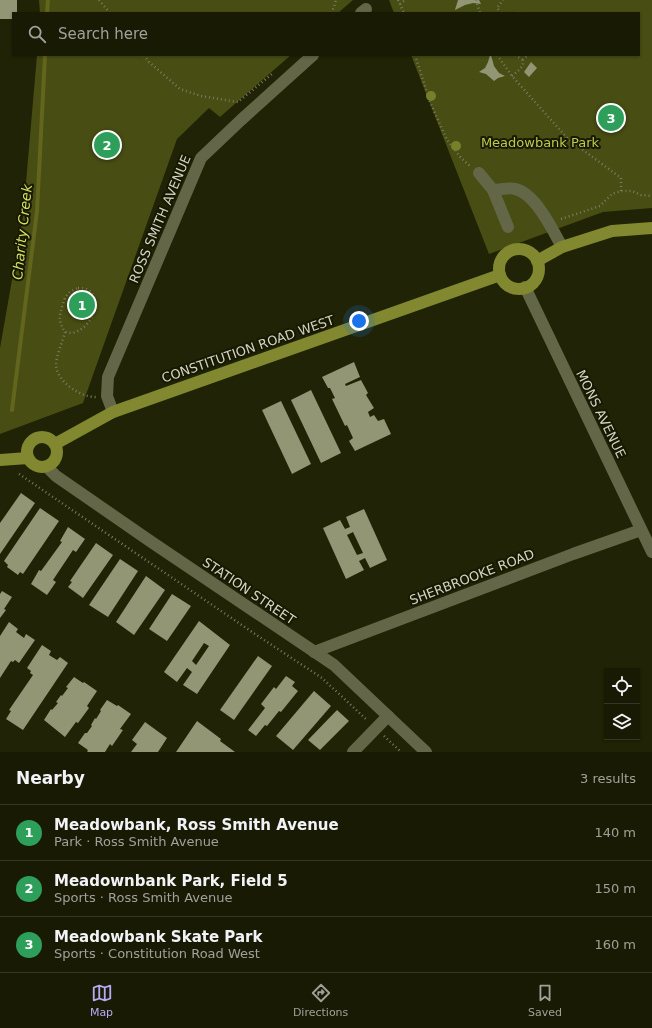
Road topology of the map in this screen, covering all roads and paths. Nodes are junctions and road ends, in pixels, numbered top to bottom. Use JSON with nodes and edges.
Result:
{"nodes":[{"id":1,"x":99,"y":0,"type":"edge"},
{"id":2,"x":336,"y":0,"type":"edge"},
{"id":3,"x":398,"y":0,"type":"edge"},
{"id":4,"x":405,"y":0,"type":"edge"},
{"id":5,"x":476,"y":0,"type":"edge"},
{"id":6,"x":503,"y":0,"type":"edge"},
{"id":7,"x":400,"y":4,"type":"junction"},
{"id":8,"x":109,"y":12,"type":"edge"},
{"id":9,"x":332,"y":12,"type":"edge"},
{"id":10,"x":404,"y":12,"type":"edge"},
{"id":11,"x":480,"y":12,"type":"edge"},
{"id":12,"x":500,"y":12,"type":"edge"},
{"id":13,"x":145,"y":56,"type":"edge"},
{"id":14,"x":312,"y":56,"type":"edge"},
{"id":15,"x":414,"y":56,"type":"edge"},
{"id":16,"x":498,"y":56,"type":"edge"},
{"id":17,"x":517,"y":56,"type":"edge"},
{"id":18,"x":527,"y":56,"type":"edge"},
{"id":19,"x":523,"y":60,"type":"junction"},
{"id":20,"x":274,"y":71,"type":"dead end"},
{"id":21,"x":512,"y":76,"type":"junction"},
{"id":22,"x":479,"y":174,"type":"joint"},
{"id":23,"x":493,"y":190,"type":"junction"},
{"id":24,"x":621,"y":191,"type":"junction"},
{"id":25,"x":652,"y":196,"type":"edge"},
{"id":26,"x":558,"y":220,"type":"dead end"},
{"id":27,"x":508,"y":227,"type":"dead end"},
{"id":28,"x":652,"y":228,"type":"edge"},
{"id":29,"x":562,"y":247,"type":"junction"},
{"id":30,"x":537,"y":261,"type":"junction"},
{"id":31,"x":500,"y":275,"type":"junction"},
{"id":32,"x":525,"y":287,"type":"junction"},
{"id":33,"x":65,"y":332,"type":"junction"},
{"id":34,"x":107,"y":396,"type":"junction"},
{"id":35,"x":113,"y":412,"type":"junction"},
{"id":36,"x":55,"y":444,"type":"junction"},
{"id":37,"x":28,"y":458,"type":"junction"},
{"id":38,"x":0,"y":460,"type":"edge"},
{"id":39,"x":47,"y":467,"type":"junction"},
{"id":40,"x":19,"y":474,"type":"dead end"},
{"id":41,"x":641,"y":530,"type":"junction"},
{"id":42,"x":652,"y":552,"type":"edge"},
{"id":43,"x":314,"y":652,"type":"junction"},
{"id":44,"x":388,"y":716,"type":"junction"},
{"id":45,"x":376,"y":728,"type":"junction"},
{"id":46,"x":353,"y":752,"type":"edge"},
{"id":47,"x":401,"y":752,"type":"edge"},
{"id":48,"x":426,"y":752,"type":"edge"}],
"edges":[{"from":1,"to":8,"type":"path"},
{"from":2,"to":9,"type":"path"},
{"from":3,"to":7,"type":"path"},
{"from":4,"to":7,"type":"path"},
{"from":5,"to":11,"type":"path"},
{"from":6,"to":12,"type":"path"},
{"from":7,"to":10,"type":"path"},
{"from":13,"to":20,"type":"path"},
{"from":14,"to":34,"type":"street","name":"ROSS SMITH AVENUE"},
{"from":15,"to":22,"type":"path"},
{"from":16,"to":21,"type":"path"},
{"from":17,"to":19,"type":"path"},
{"from":18,"to":19,"type":"path"},
{"from":19,"to":21,"type":"path"},
{"from":21,"to":24,"type":"path"},
{"from":22,"to":23,"type":"street"},
{"from":23,"to":27,"type":"street"},
{"from":23,"to":29,"type":"street"},
{"from":24,"to":25,"type":"path"},
{"from":24,"to":26,"type":"path"},
{"from":28,"to":29,"type":"main road"},
{"from":29,"to":30,"type":"main road"},
{"from":30,"to":31,"type":"main road"},
{"from":30,"to":32,"type":"main road"},
{"from":31,"to":32,"type":"main road"},
{"from":31,"to":35,"type":"main road","name":"CONSTITUTION ROAD WEST"},
{"from":32,"to":41,"type":"street","name":"MONS AVENUE"},
{"from":33,"to":33,"type":"path"},
{"from":33,"to":34,"type":"path"},
{"from":34,"to":35,"type":"street","name":"ROSS SMITH AVENUE"},
{"from":35,"to":36,"type":"main road","name":"CONSTITUTION ROAD WEST"},
{"from":36,"to":37,"type":"main road"},
{"from":36,"to":39,"type":"main road"},
{"from":37,"to":38,"type":"main road"},
{"from":37,"to":39,"type":"main road"},
{"from":39,"to":43,"type":"street","name":"STATION STREET"},
{"from":40,"to":45,"type":"path"},
{"from":41,"to":42,"type":"street","name":"MONS AVENUE"},
{"from":41,"to":43,"type":"street","name":"SHERBROOKE ROAD"},
{"from":43,"to":44,"type":"street","name":"STATION STREET"},
{"from":44,"to":45,"type":"street"},
{"from":44,"to":48,"type":"street","name":"STATION STREET"},
{"from":45,"to":46,"type":"street"},
{"from":45,"to":47,"type":"path"}]}
